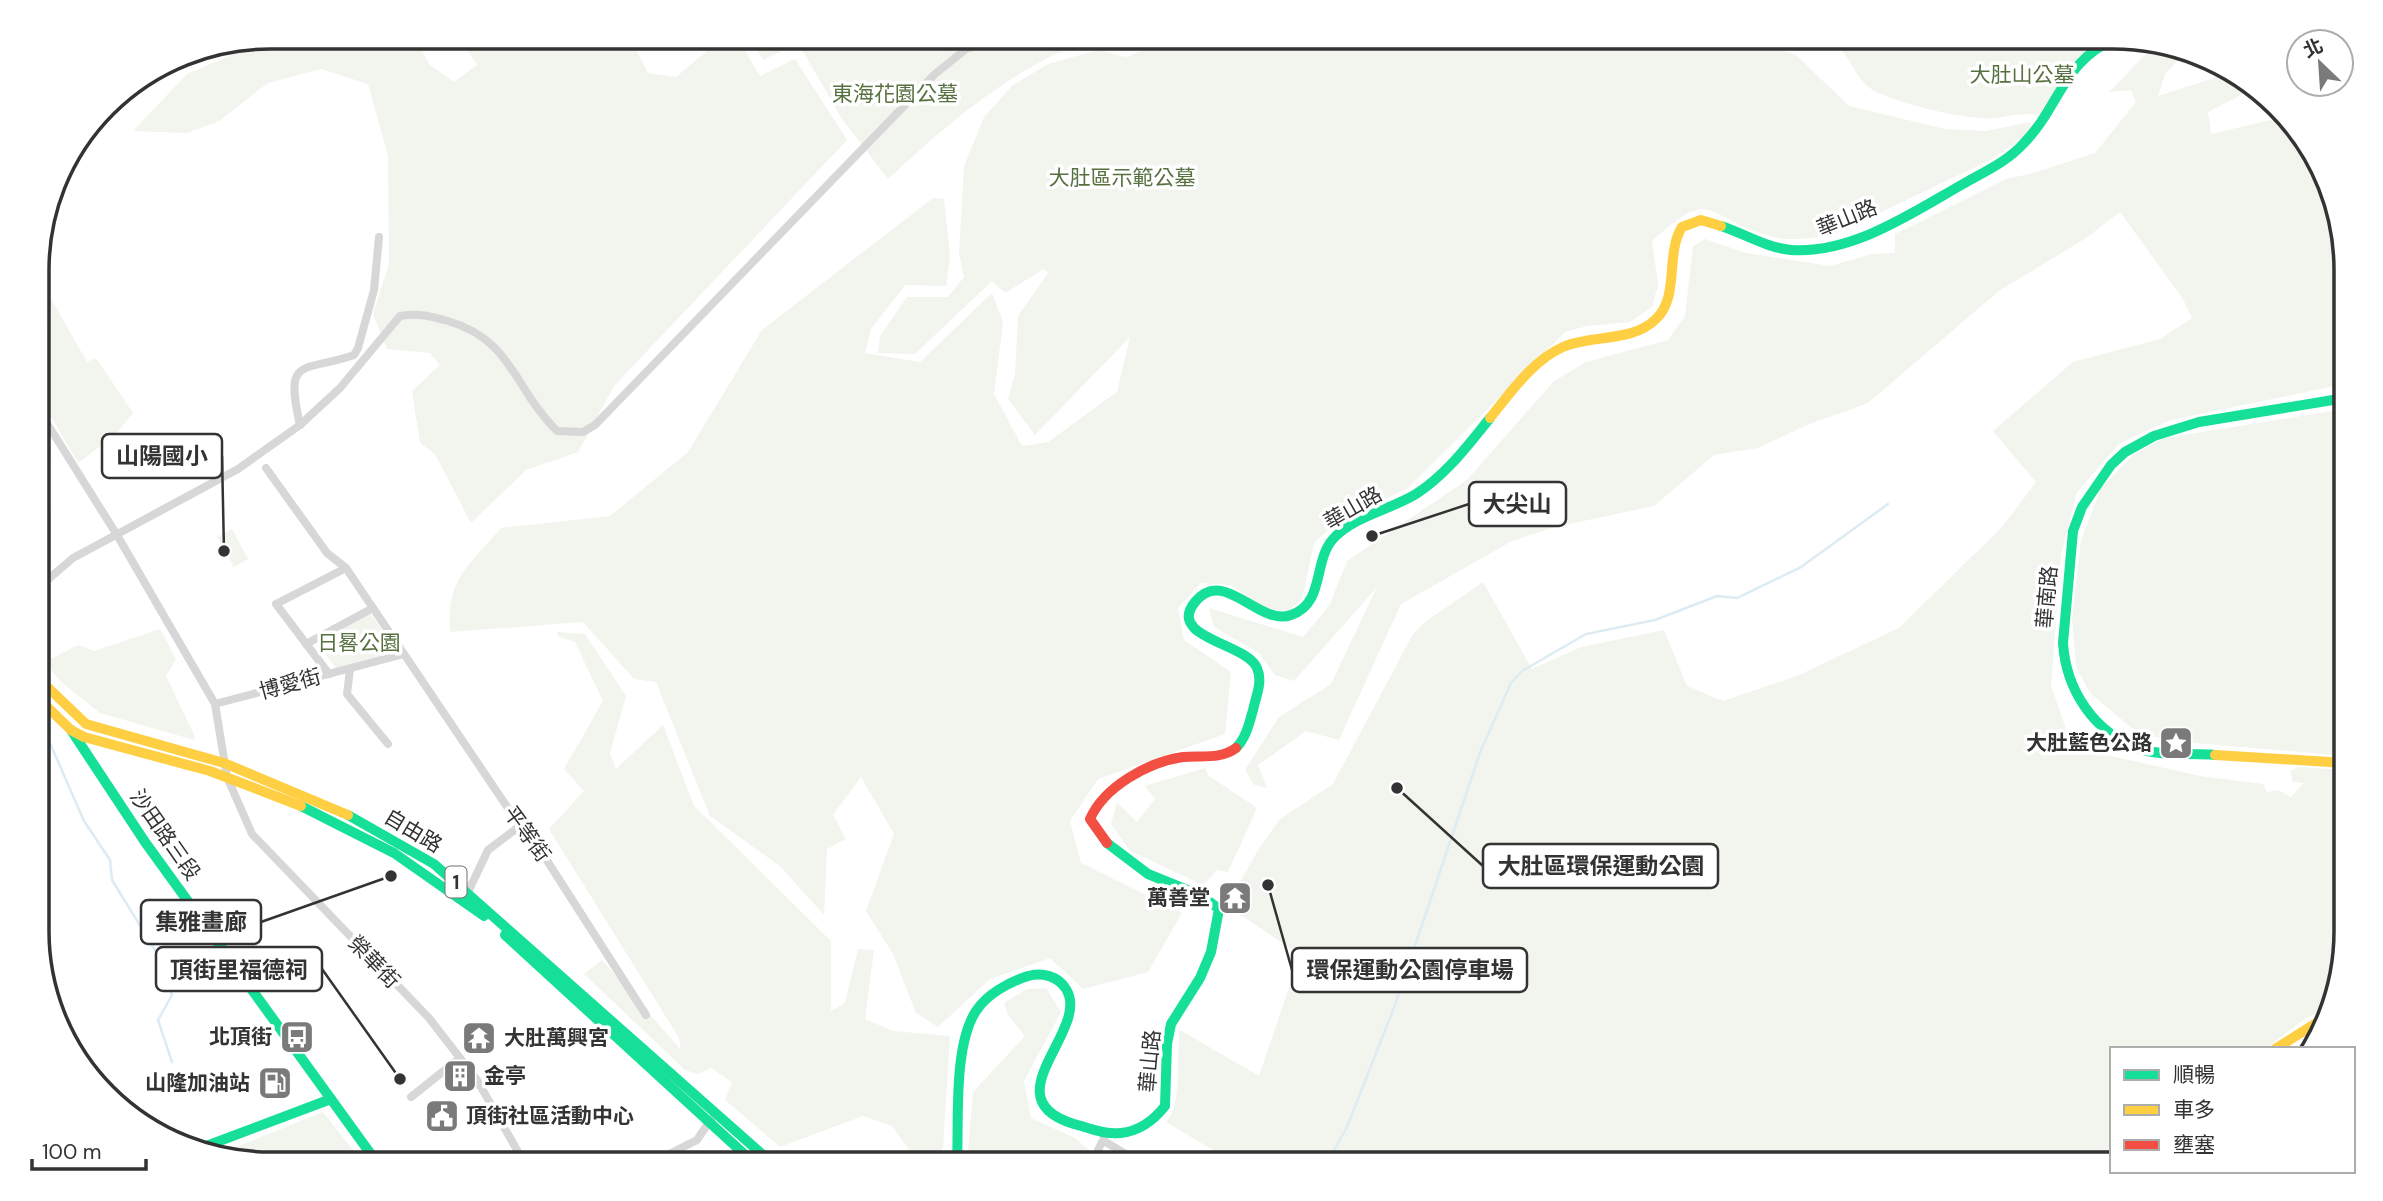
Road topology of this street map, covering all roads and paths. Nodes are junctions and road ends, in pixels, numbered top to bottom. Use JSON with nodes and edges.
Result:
{"nodes":[{"id":1,"x":964,"y":49,"type":"edge"},
{"id":2,"x":2094,"y":49,"type":"edge"},
{"id":3,"x":379,"y":237,"type":"dead end"},
{"id":4,"x":2334,"y":400,"type":"edge"},
{"id":5,"x":300,"y":425,"type":"junction"},
{"id":6,"x":49,"y":427,"type":"edge"},
{"id":7,"x":266,"y":468,"type":"dead end"},
{"id":8,"x":117,"y":535,"type":"junction"},
{"id":9,"x":346,"y":568,"type":"junction"},
{"id":10,"x":49,"y":579,"type":"edge"},
{"id":11,"x":373,"y":608,"type":"junction"},
{"id":12,"x":306,"y":644,"type":"junction"},
{"id":13,"x":404,"y":654,"type":"junction"},
{"id":14,"x":350,"y":668,"type":"junction"},
{"id":15,"x":329,"y":674,"type":"junction"},
{"id":16,"x":49,"y":690,"type":"edge"},
{"id":17,"x":215,"y":704,"type":"junction"},
{"id":18,"x":49,"y":709,"type":"edge"},
{"id":19,"x":71,"y":713,"type":"junction"},
{"id":20,"x":71,"y":730,"type":"junction"},
{"id":21,"x":388,"y":744,"type":"dead end"},
{"id":22,"x":2334,"y":762,"type":"edge"},
{"id":23,"x":224,"y":763,"type":"junction"},
{"id":24,"x":227,"y":777,"type":"junction"},
{"id":25,"x":520,"y":826,"type":"junction"},
{"id":26,"x":362,"y":830,"type":"junction"},
{"id":27,"x":468,"y":892,"type":"junction"},
{"id":28,"x":646,"y":1015,"type":"dead end"},
{"id":29,"x":2312,"y":1026,"type":"edge"},
{"id":30,"x":2278,"y":1047,"type":"edge"},
{"id":31,"x":460,"y":1058,"type":"junction"},
{"id":32,"x":411,"y":1097,"type":"dead end"},
{"id":33,"x":331,"y":1099,"type":"junction"},
{"id":34,"x":305,"y":1114,"type":"junction"},
{"id":35,"x":713,"y":1116,"type":"junction"},
{"id":36,"x":1104,"y":1137,"type":"junction"},
{"id":37,"x":213,"y":1144,"type":"edge"},
{"id":38,"x":223,"y":1147,"type":"edge"},
{"id":39,"x":369,"y":1152,"type":"edge"},
{"id":40,"x":519,"y":1152,"type":"edge"},
{"id":41,"x":673,"y":1152,"type":"edge"},
{"id":42,"x":744,"y":1152,"type":"edge"},
{"id":43,"x":758,"y":1152,"type":"edge"},
{"id":44,"x":958,"y":1152,"type":"edge"},
{"id":45,"x":1098,"y":1152,"type":"edge"},
{"id":46,"x":1125,"y":1152,"type":"edge"}],
"edges":[{"from":1,"to":5,"type":"street"},
{"from":2,"to":36,"type":"street","name":"華山路"},
{"from":3,"to":5,"type":"street"},
{"from":4,"to":22,"type":"street","name":"華南路"},
{"from":5,"to":8,"type":"street"},
{"from":6,"to":8,"type":"street"},
{"from":7,"to":9,"type":"street","name":"平等街"},
{"from":8,"to":10,"type":"street"},
{"from":8,"to":17,"type":"street"},
{"from":9,"to":11,"type":"street","name":"平等街"},
{"from":9,"to":12,"type":"street"},
{"from":11,"to":12,"type":"street"},
{"from":11,"to":13,"type":"street","name":"平等街"},
{"from":12,"to":15,"type":"street"},
{"from":13,"to":14,"type":"street","name":"博愛街"},
{"from":13,"to":25,"type":"street","name":"平等街"},
{"from":14,"to":15,"type":"street","name":"博愛街"},
{"from":14,"to":21,"type":"street"},
{"from":15,"to":17,"type":"street","name":"博愛街"},
{"from":16,"to":19,"type":"street","number":"1"},
{"from":17,"to":23,"type":"street","name":"榮華街"},
{"from":18,"to":20,"type":"street","name":"沙田路三段","number":"1"},
{"from":19,"to":20,"type":"street"},
{"from":19,"to":23,"type":"street","name":"自由路","number":"1"},
{"from":20,"to":24,"type":"street","name":"自由路","number":"1"},
{"from":20,"to":33,"type":"street","name":"沙田路三段"},
{"from":23,"to":24,"type":"street","name":"榮華街"},
{"from":23,"to":26,"type":"street","name":"自由路","number":"1"},
{"from":24,"to":26,"type":"street","name":"自由路","number":"1"},
{"from":24,"to":31,"type":"street","name":"榮華街"},
{"from":25,"to":27,"type":"street"},
{"from":25,"to":28,"type":"street","name":"平等街"},
{"from":26,"to":27,"type":"street","name":"自由路","number":"1"},
{"from":26,"to":35,"type":"street","name":"自由路","number":"1"},
{"from":27,"to":35,"type":"street","name":"自由路","number":"1"},
{"from":29,"to":30,"type":"street"},
{"from":31,"to":32,"type":"street"},
{"from":31,"to":40,"type":"street","name":"榮華街"},
{"from":33,"to":34,"type":"street"},
{"from":33,"to":39,"type":"street","name":"沙田路三段"},
{"from":34,"to":37,"type":"street"},
{"from":34,"to":38,"type":"street"},
{"from":35,"to":41,"type":"street"},
{"from":35,"to":42,"type":"street","name":"自由路","number":"1"},
{"from":35,"to":43,"type":"street","name":"自由路","number":"1"},
{"from":36,"to":44,"type":"street","name":"華山路"},
{"from":36,"to":45,"type":"street"},
{"from":36,"to":46,"type":"street"}]}
